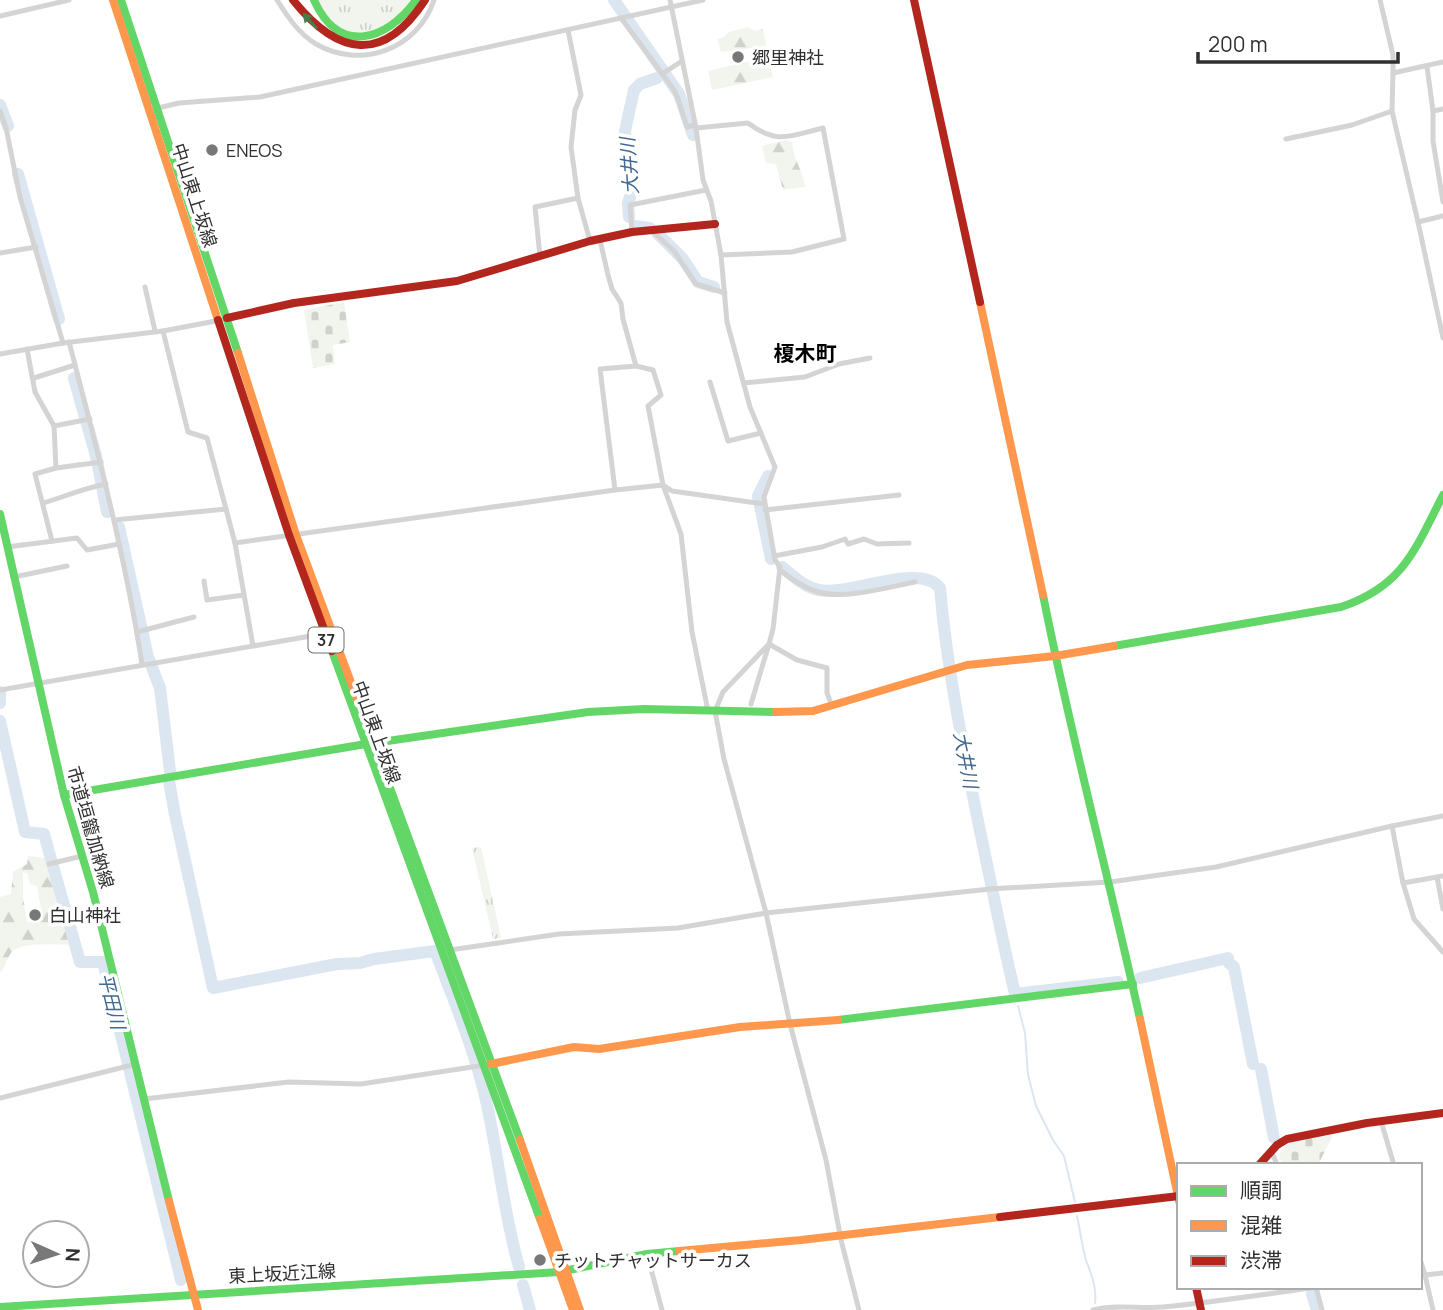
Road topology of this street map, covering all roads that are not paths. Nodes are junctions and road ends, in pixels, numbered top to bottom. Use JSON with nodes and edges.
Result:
{"nodes":[{"id":1,"x":69,"y":0,"type":"edge"},
{"id":2,"x":113,"y":0,"type":"edge"},
{"id":3,"x":121,"y":0,"type":"edge"},
{"id":4,"x":276,"y":0,"type":"edge"},
{"id":5,"x":293,"y":0,"type":"edge"},
{"id":6,"x":314,"y":0,"type":"edge"},
{"id":7,"x":416,"y":0,"type":"edge"},
{"id":8,"x":425,"y":0,"type":"edge"},
{"id":9,"x":434,"y":0,"type":"edge"},
{"id":10,"x":670,"y":0,"type":"edge"},
{"id":11,"x":703,"y":0,"type":"edge"},
{"id":12,"x":915,"y":0,"type":"edge"},
{"id":13,"x":1380,"y":0,"type":"edge"},
{"id":14,"x":671,"y":8,"type":"junction"},
{"id":15,"x":0,"y":16,"type":"edge"},
{"id":16,"x":622,"y":18,"type":"junction"},
{"id":17,"x":568,"y":30,"type":"junction"},
{"id":18,"x":682,"y":61,"type":"junction"},
{"id":19,"x":1443,"y":62,"type":"edge"},
{"id":20,"x":1427,"y":67,"type":"junction"},
{"id":21,"x":665,"y":73,"type":"junction"},
{"id":22,"x":1393,"y":73,"type":"junction"},
{"id":23,"x":154,"y":109,"type":"junction"},
{"id":24,"x":1443,"y":109,"type":"edge"},
{"id":25,"x":0,"y":111,"type":"edge"},
{"id":26,"x":1392,"y":111,"type":"junction"},
{"id":27,"x":1433,"y":111,"type":"junction"},
{"id":28,"x":693,"y":126,"type":"junction"},
{"id":29,"x":3,"y":129,"type":"edge"},
{"id":30,"x":1286,"y":139,"type":"dead end"},
{"id":31,"x":706,"y":190,"type":"junction"},
{"id":32,"x":578,"y":198,"type":"junction"},
{"id":33,"x":1443,"y":202,"type":"edge"},
{"id":34,"x":1443,"y":216,"type":"edge"},
{"id":35,"x":1418,"y":222,"type":"junction"},
{"id":36,"x":715,"y":224,"type":"junction"},
{"id":37,"x":652,"y":231,"type":"junction"},
{"id":38,"x":632,"y":232,"type":"junction"},
{"id":39,"x":600,"y":240,"type":"junction"},
{"id":40,"x":590,"y":241,"type":"junction"},
{"id":41,"x":36,"y":247,"type":"junction"},
{"id":42,"x":0,"y":253,"type":"edge"},
{"id":43,"x":721,"y":255,"type":"junction"},
{"id":44,"x":540,"y":256,"type":"junction"},
{"id":45,"x":145,"y":287,"type":"dead end"},
{"id":46,"x":724,"y":293,"type":"junction"},
{"id":47,"x":223,"y":319,"type":"junction"},
{"id":48,"x":155,"y":331,"type":"junction"},
{"id":49,"x":163,"y":331,"type":"junction"},
{"id":50,"x":1443,"y":338,"type":"edge"},
{"id":51,"x":66,"y":342,"type":"junction"},
{"id":52,"x":27,"y":349,"type":"junction"},
{"id":53,"x":0,"y":354,"type":"edge"},
{"id":54,"x":870,"y":358,"type":"dead end"},
{"id":55,"x":75,"y":365,"type":"junction"},
{"id":56,"x":636,"y":366,"type":"junction"},
{"id":57,"x":34,"y":378,"type":"junction"},
{"id":58,"x":710,"y":382,"type":"dead end"},
{"id":59,"x":744,"y":383,"type":"junction"},
{"id":60,"x":90,"y":419,"type":"junction"},
{"id":61,"x":54,"y":426,"type":"junction"},
{"id":62,"x":761,"y":433,"type":"junction"},
{"id":63,"x":101,"y":462,"type":"junction"},
{"id":64,"x":56,"y":468,"type":"junction"},
{"id":65,"x":106,"y":484,"type":"junction"},
{"id":66,"x":663,"y":485,"type":"junction"},
{"id":67,"x":615,"y":490,"type":"junction"},
{"id":68,"x":899,"y":495,"type":"dead end"},
{"id":69,"x":1443,"y":495,"type":"edge"},
{"id":70,"x":43,"y":503,"type":"junction"},
{"id":71,"x":762,"y":505,"type":"junction"},
{"id":72,"x":226,"y":509,"type":"junction"},
{"id":73,"x":0,"y":514,"type":"edge"},
{"id":74,"x":114,"y":520,"type":"junction"},
{"id":75,"x":293,"y":535,"type":"junction"},
{"id":76,"x":52,"y":541,"type":"junction"},
{"id":77,"x":235,"y":543,"type":"junction"},
{"id":78,"x":909,"y":543,"type":"dead end"},
{"id":79,"x":119,"y":544,"type":"junction"},
{"id":80,"x":8,"y":547,"type":"junction"},
{"id":81,"x":774,"y":556,"type":"junction"},
{"id":82,"x":67,"y":566,"type":"dead end"},
{"id":83,"x":780,"y":570,"type":"junction"},
{"id":84,"x":14,"y":577,"type":"junction"},
{"id":85,"x":204,"y":581,"type":"dead end"},
{"id":86,"x":915,"y":582,"type":"dead end"},
{"id":87,"x":244,"y":595,"type":"junction"},
{"id":88,"x":194,"y":617,"type":"dead end"},
{"id":89,"x":140,"y":631,"type":"junction"},
{"id":90,"x":327,"y":634,"type":"junction"},
{"id":91,"x":769,"y":643,"type":"junction"},
{"id":92,"x":253,"y":646,"type":"junction"},
{"id":93,"x":1055,"y":656,"type":"junction"},
{"id":94,"x":148,"y":663,"type":"junction"},
{"id":95,"x":38,"y":684,"type":"junction"},
{"id":96,"x":1,"y":690,"type":"edge"},
{"id":97,"x":751,"y":704,"type":"dead end"},
{"id":98,"x":832,"y":706,"type":"junction"},
{"id":99,"x":712,"y":711,"type":"junction"},
{"id":100,"x":368,"y":744,"type":"junction"},
{"id":101,"x":64,"y":795,"type":"junction"},
{"id":102,"x":1443,"y":816,"type":"edge"},
{"id":103,"x":1392,"y":826,"type":"junction"},
{"id":104,"x":82,"y":856,"type":"junction"},
{"id":105,"x":49,"y":864,"type":"dead end"},
{"id":106,"x":1440,"y":877,"type":"edge"},
{"id":107,"x":1110,"y":882,"type":"junction"},
{"id":108,"x":1403,"y":883,"type":"junction"},
{"id":109,"x":1443,"y":909,"type":"edge"},
{"id":110,"x":766,"y":913,"type":"junction"},
{"id":111,"x":445,"y":950,"type":"junction"},
{"id":112,"x":1443,"y":953,"type":"edge"},
{"id":113,"x":1133,"y":984,"type":"junction"},
{"id":114,"x":790,"y":1024,"type":"junction"},
{"id":115,"x":136,"y":1064,"type":"junction"},
{"id":116,"x":482,"y":1066,"type":"junction"},
{"id":117,"x":0,"y":1098,"type":"edge"},
{"id":118,"x":144,"y":1099,"type":"junction"},
{"id":119,"x":1443,"y":1113,"type":"edge"},
{"id":120,"x":1381,"y":1121,"type":"junction"},
{"id":121,"x":1272,"y":1152,"type":"junction"},
{"id":122,"x":1261,"y":1163,"type":"edge"},
{"id":123,"x":1276,"y":1163,"type":"edge"},
{"id":124,"x":1393,"y":1163,"type":"edge"},
{"id":125,"x":1177,"y":1193,"type":"edge"},
{"id":126,"x":1177,"y":1198,"type":"edge"},
{"id":127,"x":840,"y":1235,"type":"junction"},
{"id":128,"x":647,"y":1254,"type":"junction"},
{"id":129,"x":563,"y":1272,"type":"junction"},
{"id":130,"x":1443,"y":1273,"type":"edge"},
{"id":131,"x":1423,"y":1275,"type":"edge"},
{"id":132,"x":1196,"y":1289,"type":"edge"},
{"id":133,"x":1304,"y":1289,"type":"edge"},
{"id":134,"x":1317,"y":1289,"type":"edge"},
{"id":135,"x":194,"y":1295,"type":"junction"},
{"id":136,"x":0,"y":1307,"type":"edge"},
{"id":137,"x":1200,"y":1307,"type":"edge"},
{"id":138,"x":198,"y":1310,"type":"edge"},
{"id":139,"x":573,"y":1310,"type":"edge"},
{"id":140,"x":580,"y":1310,"type":"edge"},
{"id":141,"x":662,"y":1310,"type":"edge"},
{"id":142,"x":859,"y":1310,"type":"edge"},
{"id":143,"x":1093,"y":1310,"type":"edge"},
{"id":144,"x":1322,"y":1310,"type":"edge"},
{"id":145,"x":1433,"y":1310,"type":"edge"}],
"edges":[{"from":1,"to":15,"type":"street"},
{"from":2,"to":23,"type":"main road","name":"中山東上坂線","number":"37"},
{"from":3,"to":23,"type":"main road","name":"中山東上坂線","number":"37"},
{"from":4,"to":9,"type":"street"},
{"from":8,"to":5,"type":"main road","one_way":true},
{"from":6,"to":7,"type":"main road"},
{"from":10,"to":14,"type":"street"},
{"from":11,"to":14,"type":"street"},
{"from":12,"to":93,"type":"main road"},
{"from":13,"to":22,"type":"street"},
{"from":14,"to":16,"type":"street"},
{"from":14,"to":18,"type":"street"},
{"from":16,"to":17,"type":"street"},
{"from":16,"to":21,"type":"street"},
{"from":17,"to":23,"type":"street"},
{"from":17,"to":32,"type":"street"},
{"from":18,"to":21,"type":"street"},
{"from":18,"to":28,"type":"street"},
{"from":19,"to":20,"type":"street"},
{"from":20,"to":22,"type":"street"},
{"from":20,"to":27,"type":"street"},
{"from":21,"to":28,"type":"street"},
{"from":22,"to":26,"type":"street"},
{"from":23,"to":47,"type":"main road","name":"中山東上坂線","number":"37"},
{"from":24,"to":27,"type":"street"},
{"from":25,"to":29,"type":"street"},
{"from":26,"to":30,"type":"street"},
{"from":26,"to":35,"type":"street"},
{"from":27,"to":33,"type":"street"},
{"from":28,"to":31,"type":"street"},
{"from":28,"to":43,"type":"street"},
{"from":29,"to":41,"type":"street"},
{"from":31,"to":36,"type":"street"},
{"from":31,"to":38,"type":"street"},
{"from":32,"to":40,"type":"street"},
{"from":32,"to":44,"type":"street"},
{"from":34,"to":35,"type":"street"},
{"from":35,"to":50,"type":"street"},
{"from":36,"to":37,"type":"main road"},
{"from":36,"to":43,"type":"street"},
{"from":37,"to":38,"type":"main road"},
{"from":37,"to":46,"type":"street"},
{"from":38,"to":39,"type":"main road"},
{"from":39,"to":40,"type":"main road"},
{"from":39,"to":56,"type":"street"},
{"from":40,"to":44,"type":"main road"},
{"from":41,"to":42,"type":"street"},
{"from":41,"to":51,"type":"street"},
{"from":43,"to":46,"type":"street"},
{"from":44,"to":47,"type":"main road"},
{"from":45,"to":48,"type":"street"},
{"from":46,"to":59,"type":"street"},
{"from":47,"to":49,"type":"street"},
{"from":47,"to":75,"type":"main road","name":"中山東上坂線","number":"37"},
{"from":48,"to":49,"type":"street"},
{"from":48,"to":51,"type":"street"},
{"from":49,"to":72,"type":"street"},
{"from":51,"to":52,"type":"street"},
{"from":51,"to":55,"type":"street"},
{"from":52,"to":53,"type":"street"},
{"from":52,"to":57,"type":"street"},
{"from":54,"to":59,"type":"street"},
{"from":55,"to":57,"type":"street"},
{"from":55,"to":60,"type":"street"},
{"from":56,"to":66,"type":"street"},
{"from":56,"to":67,"type":"street"},
{"from":57,"to":61,"type":"street"},
{"from":58,"to":62,"type":"street"},
{"from":59,"to":62,"type":"street"},
{"from":60,"to":61,"type":"street"},
{"from":60,"to":63,"type":"street"},
{"from":61,"to":64,"type":"street"},
{"from":62,"to":71,"type":"street"},
{"from":63,"to":64,"type":"street"},
{"from":63,"to":65,"type":"street"},
{"from":64,"to":70,"type":"street"},
{"from":65,"to":70,"type":"street"},
{"from":65,"to":74,"type":"street"},
{"from":66,"to":67,"type":"street"},
{"from":66,"to":71,"type":"street"},
{"from":66,"to":99,"type":"street"},
{"from":67,"to":75,"type":"street"},
{"from":68,"to":71,"type":"street"},
{"from":69,"to":93,"type":"main road"},
{"from":70,"to":76,"type":"street"},
{"from":71,"to":81,"type":"street"},
{"from":72,"to":74,"type":"street"},
{"from":72,"to":77,"type":"street"},
{"from":73,"to":80,"type":"main road","name":"市道垣籠加納線"},
{"from":74,"to":79,"type":"street"},
{"from":75,"to":77,"type":"street"},
{"from":75,"to":90,"type":"main road","name":"中山東上坂線","number":"37"},
{"from":76,"to":79,"type":"street"},
{"from":76,"to":80,"type":"street"},
{"from":77,"to":87,"type":"street"},
{"from":78,"to":81,"type":"street"},
{"from":79,"to":89,"type":"street"},
{"from":80,"to":84,"type":"main road","name":"市道垣籠加納線"},
{"from":81,"to":83,"type":"street"},
{"from":82,"to":84,"type":"street"},
{"from":83,"to":86,"type":"street"},
{"from":83,"to":91,"type":"street"},
{"from":84,"to":95,"type":"main road","name":"市道垣籠加納線"},
{"from":85,"to":87,"type":"street"},
{"from":87,"to":92,"type":"street"},
{"from":88,"to":89,"type":"street"},
{"from":89,"to":94,"type":"street"},
{"from":90,"to":92,"type":"street"},
{"from":90,"to":100,"type":"main road","name":"中山東上坂線","number":"37"},
{"from":91,"to":97,"type":"street"},
{"from":91,"to":98,"type":"street"},
{"from":91,"to":99,"type":"street"},
{"from":92,"to":94,"type":"street"},
{"from":93,"to":98,"type":"main road"},
{"from":93,"to":107,"type":"main road"},
{"from":94,"to":95,"type":"street"},
{"from":95,"to":96,"type":"street"},
{"from":95,"to":101,"type":"main road","name":"市道垣籠加納線"},
{"from":98,"to":99,"type":"main road"},
{"from":99,"to":100,"type":"main road"},
{"from":99,"to":110,"type":"street"},
{"from":100,"to":101,"type":"main road"},
{"from":100,"to":111,"type":"main road","name":"中山東上坂線","number":"37"},
{"from":101,"to":104,"type":"main road","name":"市道垣籠加納線"},
{"from":102,"to":103,"type":"street"},
{"from":103,"to":107,"type":"street"},
{"from":103,"to":108,"type":"street"},
{"from":104,"to":105,"type":"street"},
{"from":104,"to":115,"type":"main road","name":"市道垣籠加納線"},
{"from":106,"to":108,"type":"street"},
{"from":106,"to":109,"type":"street"},
{"from":107,"to":110,"type":"street"},
{"from":107,"to":113,"type":"main road"},
{"from":108,"to":112,"type":"street"},
{"from":110,"to":111,"type":"street"},
{"from":110,"to":114,"type":"street"},
{"from":111,"to":116,"type":"main road","name":"中山東上坂線","number":"37"},
{"from":113,"to":114,"type":"main road"},
{"from":113,"to":125,"type":"main road"},
{"from":114,"to":116,"type":"main road"},
{"from":114,"to":127,"type":"street"},
{"from":115,"to":117,"type":"street"},
{"from":115,"to":118,"type":"main road","name":"市道垣籠加納線"},
{"from":116,"to":118,"type":"street"},
{"from":116,"to":129,"type":"main road","name":"中山東上坂線","number":"37"},
{"from":118,"to":135,"type":"main road","name":"市道垣籠加納線"},
{"from":119,"to":120,"type":"main road"},
{"from":120,"to":121,"type":"main road"},
{"from":120,"to":124,"type":"street"},
{"from":121,"to":122,"type":"main road"},
{"from":121,"to":123,"type":"street"},
{"from":126,"to":127,"type":"main road","name":"東上坂近江線"},
{"from":127,"to":128,"type":"main road","name":"東上坂近江線"},
{"from":127,"to":142,"type":"street"},
{"from":128,"to":129,"type":"main road","name":"東上坂近江線"},
{"from":128,"to":141,"type":"street"},
{"from":129,"to":135,"type":"main road","name":"東上坂近江線"},
{"from":129,"to":139,"type":"main road","name":"中山東上坂線","number":"37"},
{"from":129,"to":140,"type":"main road","name":"中山東上坂線","number":"37"},
{"from":130,"to":131,"type":"street"},
{"from":131,"to":145,"type":"street"},
{"from":132,"to":137,"type":"main road"},
{"from":133,"to":137,"type":"street"},
{"from":134,"to":144,"type":"street"},
{"from":135,"to":136,"type":"main road","name":"東上坂近江線"},
{"from":135,"to":138,"type":"main road","name":"市道垣籠加納線"},
{"from":137,"to":143,"type":"street"}]}
